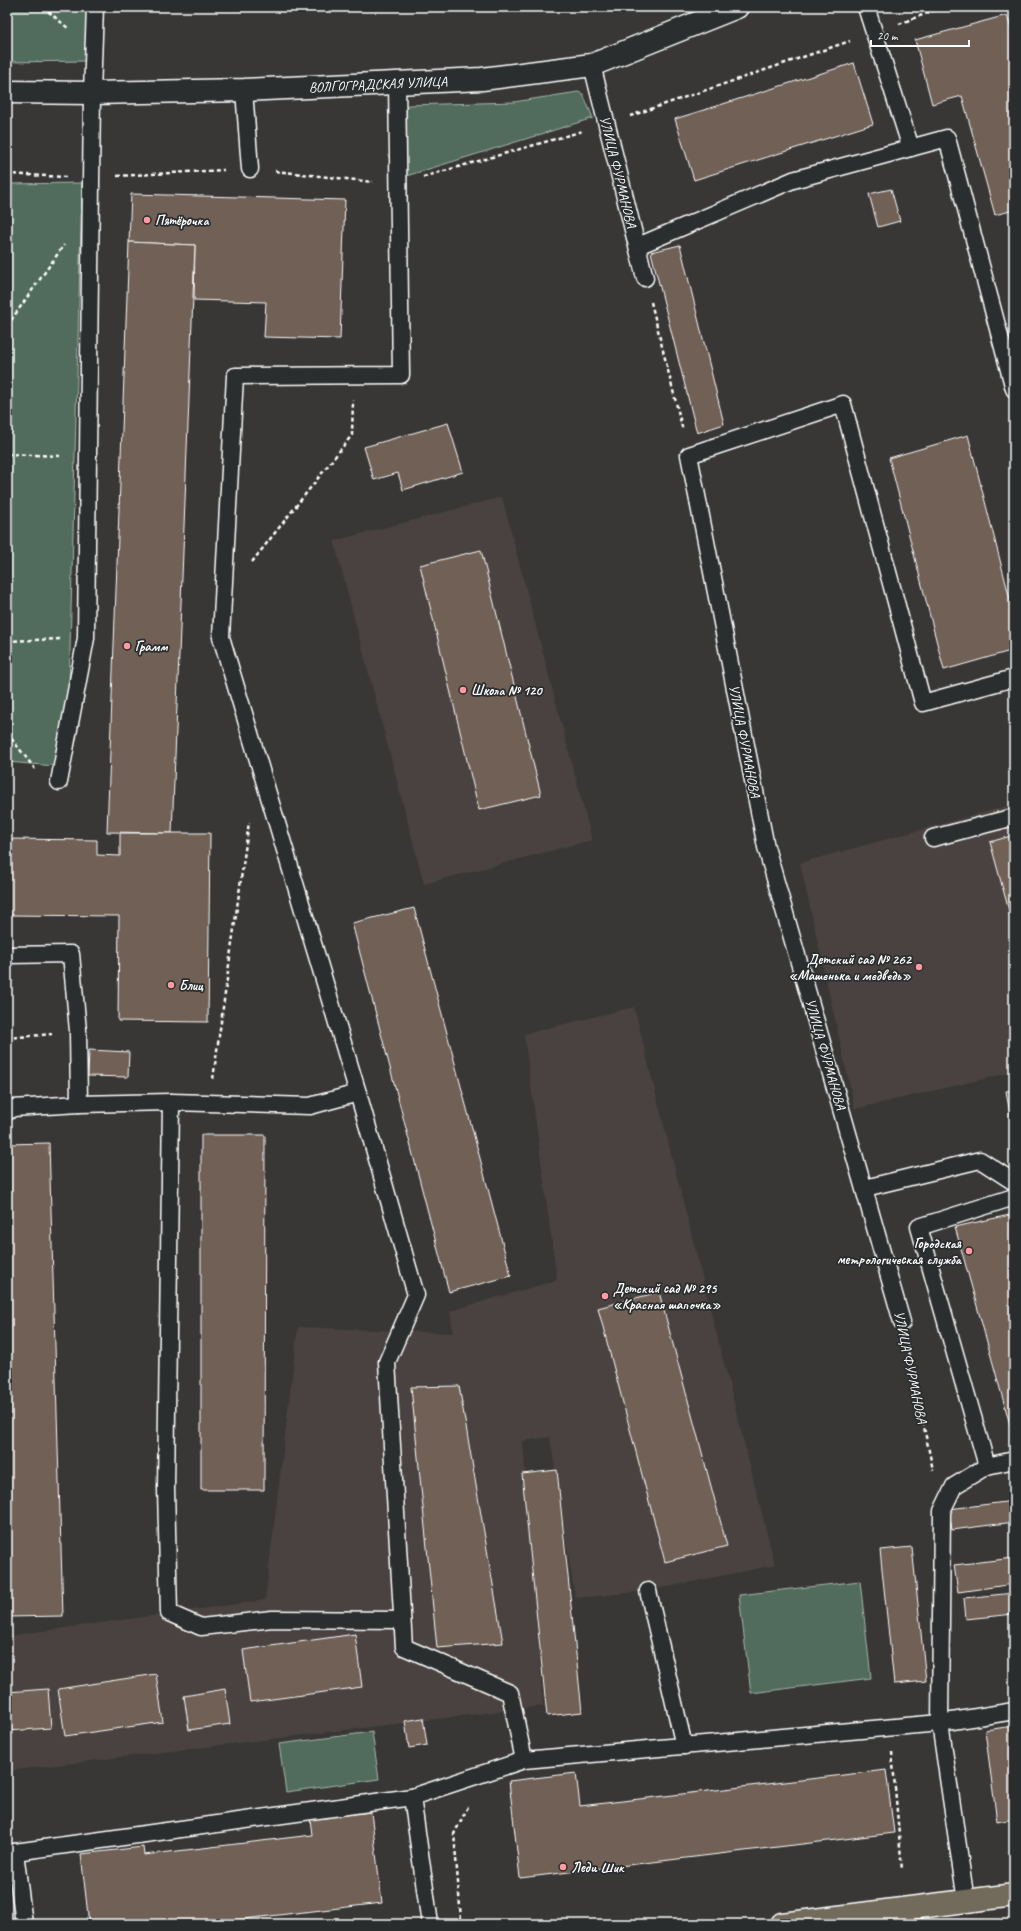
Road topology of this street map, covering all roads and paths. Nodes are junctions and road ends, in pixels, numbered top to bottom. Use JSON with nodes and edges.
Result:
{"nodes":[{"id":1,"x":95,"y":7,"type":"edge"},
{"id":2,"x":737,"y":7,"type":"edge"},
{"id":3,"x":866,"y":7,"type":"edge"},
{"id":4,"x":943,"y":7,"type":"edge"},
{"id":5,"x":875,"y":32,"type":"junction"},
{"id":6,"x":592,"y":65,"type":"junction"},
{"id":7,"x":397,"y":82,"type":"junction"},
{"id":8,"x":244,"y":90,"type":"junction"},
{"id":9,"x":7,"y":92,"type":"edge"},
{"id":10,"x":92,"y":93,"type":"junction"},
{"id":11,"x":607,"y":124,"type":"junction"},
{"id":12,"x":911,"y":148,"type":"junction"},
{"id":13,"x":250,"y":168,"type":"junction"},
{"id":14,"x":7,"y":174,"type":"edge"},
{"id":15,"x":91,"y":178,"type":"junction"},
{"id":16,"x":399,"y":185,"type":"junction"},
{"id":17,"x":65,"y":244,"type":"dead end"},
{"id":18,"x":638,"y":246,"type":"junction"},
{"id":19,"x":645,"y":278,"type":"joint"},
{"id":20,"x":7,"y":326,"type":"edge"},
{"id":21,"x":354,"y":376,"type":"junction"},
{"id":22,"x":1014,"y":389,"type":"edge"},
{"id":23,"x":7,"y":454,"type":"edge"},
{"id":24,"x":689,"y":455,"type":"junction"},
{"id":25,"x":89,"y":457,"type":"junction"},
{"id":26,"x":223,"y":598,"type":"junction"},
{"id":27,"x":86,"y":638,"type":"junction"},
{"id":28,"x":7,"y":641,"type":"edge"},
{"id":29,"x":1014,"y":678,"type":"edge"},
{"id":30,"x":7,"y":733,"type":"edge"},
{"id":31,"x":36,"y":770,"type":"dead end"},
{"id":32,"x":60,"y":782,"type":"dead end"},
{"id":33,"x":1014,"y":817,"type":"edge"},
{"id":34,"x":249,"y":821,"type":"dead end"},
{"id":35,"x":933,"y":838,"type":"dead end"},
{"id":36,"x":7,"y":955,"type":"edge"},
{"id":37,"x":78,"y":1031,"type":"junction"},
{"id":38,"x":7,"y":1038,"type":"edge"},
{"id":39,"x":358,"y":1093,"type":"junction"},
{"id":40,"x":171,"y":1102,"type":"junction"},
{"id":41,"x":210,"y":1103,"type":"junction"},
{"id":42,"x":79,"y":1104,"type":"junction"},
{"id":43,"x":7,"y":1112,"type":"edge"},
{"id":44,"x":1014,"y":1182,"type":"edge"},
{"id":45,"x":865,"y":1188,"type":"junction"},
{"id":46,"x":1014,"y":1197,"type":"edge"},
{"id":47,"x":902,"y":1322,"type":"joint"},
{"id":48,"x":1014,"y":1460,"type":"edge"},
{"id":49,"x":987,"y":1466,"type":"junction"},
{"id":50,"x":942,"y":1511,"type":"junction"},
{"id":51,"x":648,"y":1591,"type":"dead end"},
{"id":52,"x":402,"y":1620,"type":"junction"},
{"id":53,"x":1014,"y":1711,"type":"edge"},
{"id":54,"x":940,"y":1723,"type":"junction"},
{"id":55,"x":890,"y":1727,"type":"junction"},
{"id":56,"x":684,"y":1746,"type":"junction"},
{"id":57,"x":524,"y":1760,"type":"junction"},
{"id":58,"x":486,"y":1773,"type":"junction"},
{"id":59,"x":412,"y":1797,"type":"junction"},
{"id":60,"x":11,"y":1852,"type":"edge"},
{"id":61,"x":902,"y":1870,"type":"dead end"},
{"id":62,"x":1014,"y":1895,"type":"edge"},
{"id":63,"x":966,"y":1901,"type":"junction"},
{"id":64,"x":461,"y":1919,"type":"dead end"},
{"id":65,"x":24,"y":1924,"type":"edge"},
{"id":66,"x":430,"y":1924,"type":"edge"},
{"id":67,"x":782,"y":1924,"type":"edge"}],
"edges":[{"from":1,"to":10,"type":"lane"},
{"from":2,"to":6,"type":"main road","name":"ВОЛГОГРАДСКАЯ УЛИЦА"},
{"from":3,"to":5,"type":"lane"},
{"from":4,"to":5,"type":"path"},
{"from":5,"to":11,"type":"path"},
{"from":5,"to":12,"type":"lane"},
{"from":6,"to":7,"type":"main road","name":"ВОЛГОГРАДСКАЯ УЛИЦА"},
{"from":6,"to":11,"type":"lane","name":"УЛИЦА ФУРМАНОВА"},
{"from":7,"to":8,"type":"main road","name":"ВОЛГОГРАДСКАЯ УЛИЦА"},
{"from":7,"to":16,"type":"lane"},
{"from":8,"to":10,"type":"main road","name":"ВОЛГОГРАДСКАЯ УЛИЦА"},
{"from":8,"to":13,"type":"lane"},
{"from":9,"to":10,"type":"main road","name":"ВОЛГОГРАДСКАЯ УЛИЦА"},
{"from":10,"to":15,"type":"lane"},
{"from":11,"to":16,"type":"path"},
{"from":11,"to":18,"type":"lane","name":"УЛИЦА ФУРМАНОВА"},
{"from":12,"to":18,"type":"lane"},
{"from":12,"to":22,"type":"lane"},
{"from":13,"to":15,"type":"path"},
{"from":13,"to":16,"type":"path"},
{"from":14,"to":15,"type":"path"},
{"from":15,"to":25,"type":"lane"},
{"from":16,"to":21,"type":"lane"},
{"from":17,"to":20,"type":"path"},
{"from":18,"to":19,"type":"lane","name":"УЛИЦА ФУРМАНОВА"},
{"from":19,"to":24,"type":"path"},
{"from":21,"to":26,"type":"path"},
{"from":21,"to":26,"type":"lane"},
{"from":23,"to":25,"type":"path"},
{"from":24,"to":29,"type":"lane"},
{"from":24,"to":45,"type":"lane","name":"УЛИЦА ФУРМАНОВА"},
{"from":25,"to":27,"type":"lane"},
{"from":26,"to":39,"type":"lane"},
{"from":27,"to":28,"type":"path"},
{"from":27,"to":32,"type":"lane"},
{"from":30,"to":31,"type":"path"},
{"from":33,"to":35,"type":"lane"},
{"from":34,"to":41,"type":"path"},
{"from":36,"to":37,"type":"lane"},
{"from":37,"to":38,"type":"path"},
{"from":37,"to":42,"type":"lane"},
{"from":39,"to":41,"type":"lane"},
{"from":39,"to":52,"type":"lane"},
{"from":40,"to":41,"type":"lane"},
{"from":40,"to":42,"type":"lane"},
{"from":40,"to":52,"type":"lane"},
{"from":42,"to":43,"type":"lane"},
{"from":44,"to":45,"type":"lane"},
{"from":45,"to":47,"type":"lane","name":"УЛИЦА ФУРМАНОВА"},
{"from":46,"to":49,"type":"lane"},
{"from":47,"to":50,"type":"path","name":"УЛИЦА ФУРМАНОВА"},
{"from":48,"to":49,"type":"lane"},
{"from":49,"to":50,"type":"lane"},
{"from":50,"to":54,"type":"lane"},
{"from":51,"to":56,"type":"lane"},
{"from":52,"to":57,"type":"lane"},
{"from":53,"to":54,"type":"lane"},
{"from":54,"to":55,"type":"lane"},
{"from":54,"to":63,"type":"lane"},
{"from":55,"to":56,"type":"lane"},
{"from":55,"to":61,"type":"path"},
{"from":56,"to":57,"type":"lane"},
{"from":57,"to":58,"type":"lane"},
{"from":58,"to":59,"type":"lane"},
{"from":58,"to":64,"type":"path"},
{"from":59,"to":60,"type":"lane"},
{"from":59,"to":66,"type":"lane"},
{"from":60,"to":65,"type":"lane"},
{"from":62,"to":63,"type":"main road"},
{"from":63,"to":67,"type":"main road"}]}
